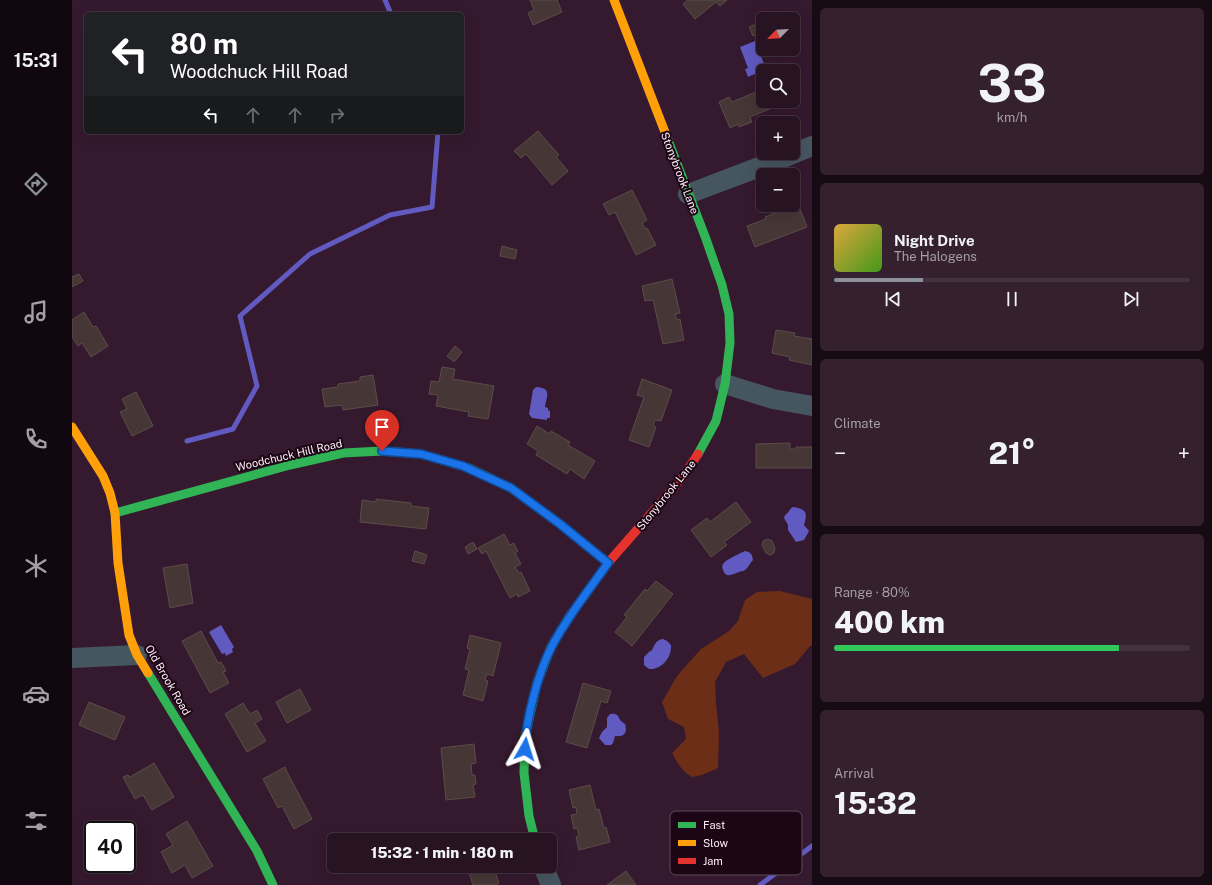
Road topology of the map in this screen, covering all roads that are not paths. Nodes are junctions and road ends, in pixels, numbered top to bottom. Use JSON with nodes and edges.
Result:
{"nodes":[{"id":1,"x":614,"y":0,"type":"edge"},
{"id":2,"x":812,"y":146,"type":"edge"},
{"id":3,"x":688,"y":194,"type":"junction"},
{"id":4,"x":725,"y":384,"type":"junction"},
{"id":5,"x":812,"y":406,"type":"edge"},
{"id":6,"x":72,"y":428,"type":"edge"},
{"id":7,"x":115,"y":513,"type":"junction"},
{"id":8,"x":608,"y":563,"type":"junction"},
{"id":9,"x":137,"y":655,"type":"junction"},
{"id":10,"x":72,"y":658,"type":"edge"},
{"id":11,"x":533,"y":833,"type":"edge"},
{"id":12,"x":546,"y":873,"type":"edge"},
{"id":13,"x":273,"y":885,"type":"edge"},
{"id":14,"x":551,"y":885,"type":"edge"}],
"edges":[{"from":1,"to":3,"type":"street","name":"Stonybrook Lane"},
{"from":2,"to":3,"type":"street"},
{"from":3,"to":4,"type":"street","name":"Stonybrook Lane"},
{"from":4,"to":5,"type":"street"},
{"from":4,"to":8,"type":"street","name":"Stonybrook Lane"},
{"from":6,"to":7,"type":"street","name":"Old Brook Road"},
{"from":7,"to":8,"type":"street","name":"Woodchuck Hill Road"},
{"from":7,"to":9,"type":"street","name":"Old Brook Road"},
{"from":8,"to":11,"type":"street","name":"Stonybrook Lane"},
{"from":9,"to":10,"type":"street"},
{"from":9,"to":13,"type":"street","name":"Old Brook Road"},
{"from":12,"to":14,"type":"street"}]}
